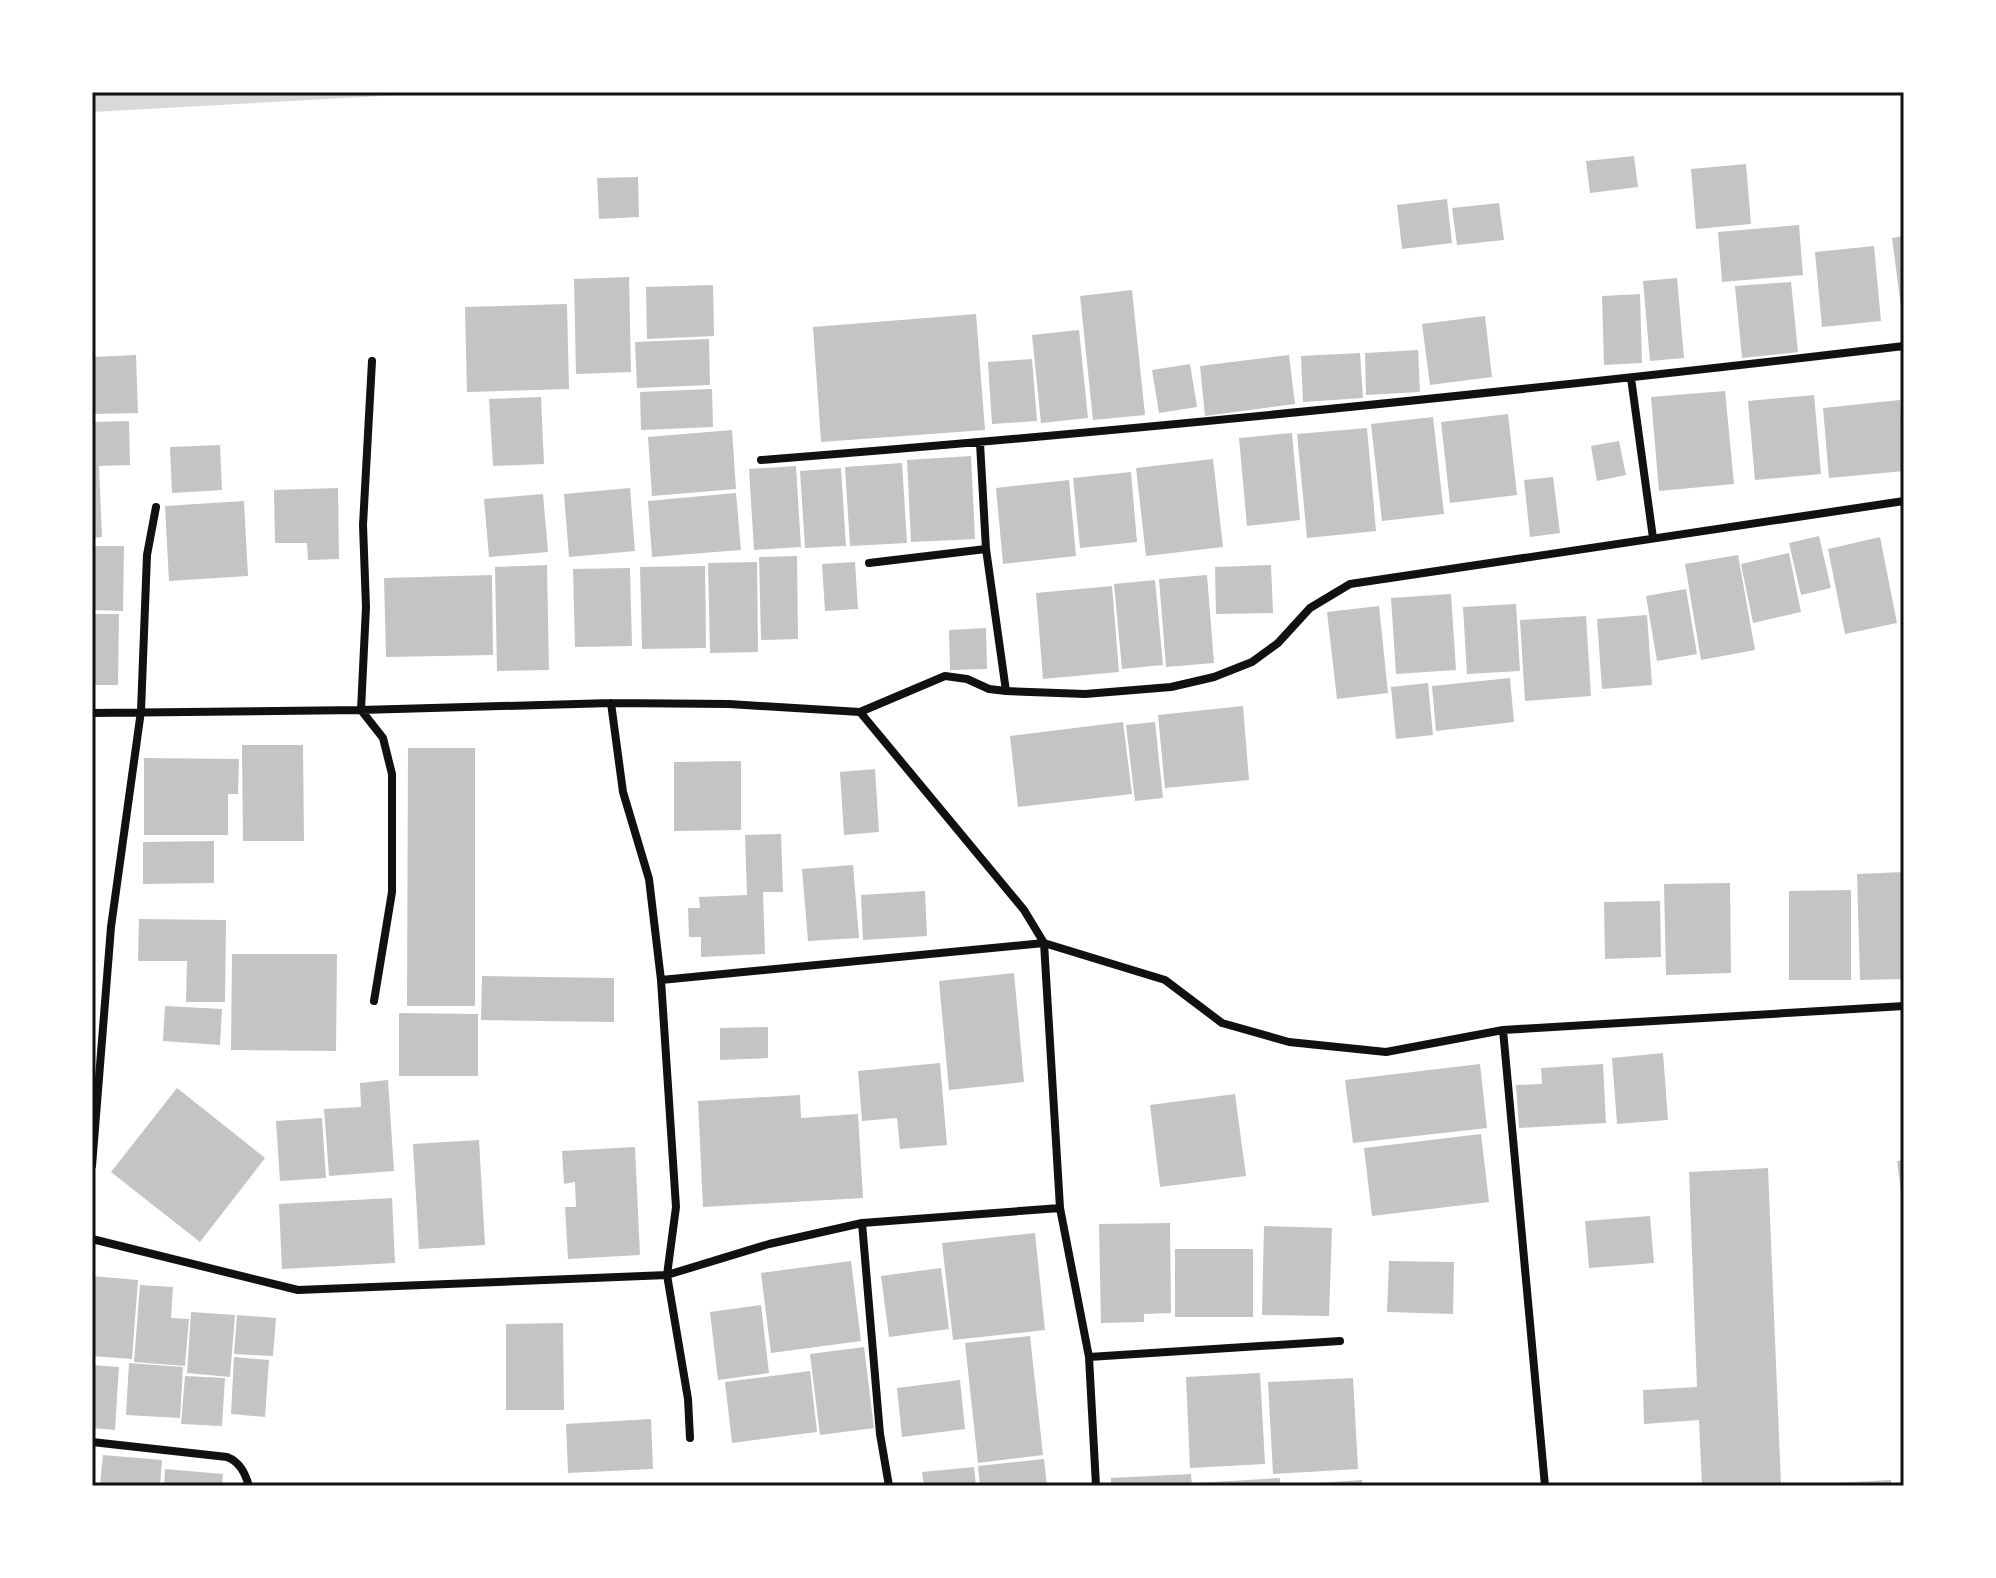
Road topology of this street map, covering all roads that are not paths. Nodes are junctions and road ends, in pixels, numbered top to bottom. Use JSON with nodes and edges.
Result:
{"nodes":[{"id":1,"x":1904,"y":346,"type":"edge"},
{"id":2,"x":372,"y":361,"type":"dead end"},
{"id":3,"x":1631,"y":378,"type":"junction"},
{"id":4,"x":980,"y":443,"type":"junction"},
{"id":5,"x":761,"y":460,"type":"dead end"},
{"id":6,"x":1904,"y":501,"type":"edge"},
{"id":7,"x":156,"y":507,"type":"dead end"},
{"id":8,"x":1653,"y":538,"type":"junction"},
{"id":9,"x":986,"y":549,"type":"junction"},
{"id":10,"x":869,"y":563,"type":"dead end"},
{"id":11,"x":1006,"y":691,"type":"junction"},
{"id":12,"x":611,"y":703,"type":"junction"},
{"id":13,"x":361,"y":710,"type":"junction"},
{"id":14,"x":141,"y":711,"type":"junction"},
{"id":15,"x":860,"y":712,"type":"junction"},
{"id":16,"x":92,"y":713,"type":"edge"},
{"id":17,"x":1044,"y":943,"type":"junction"},
{"id":18,"x":661,"y":980,"type":"junction"},
{"id":19,"x":374,"y":1001,"type":"dead end"},
{"id":20,"x":1904,"y":1006,"type":"edge"},
{"id":21,"x":1503,"y":1030,"type":"junction"},
{"id":22,"x":92,"y":1166,"type":"edge"},
{"id":23,"x":1060,"y":1208,"type":"junction"},
{"id":24,"x":862,"y":1223,"type":"junction"},
{"id":25,"x":92,"y":1239,"type":"edge"},
{"id":26,"x":667,"y":1275,"type":"junction"},
{"id":27,"x":1340,"y":1341,"type":"dead end"},
{"id":28,"x":1089,"y":1357,"type":"junction"},
{"id":29,"x":690,"y":1438,"type":"dead end"},
{"id":30,"x":92,"y":1442,"type":"edge"},
{"id":31,"x":249,"y":1486,"type":"edge"},
{"id":32,"x":889,"y":1486,"type":"edge"},
{"id":33,"x":1096,"y":1486,"type":"edge"},
{"id":34,"x":1545,"y":1486,"type":"edge"}],
"edges":[{"from":1,"to":3,"type":"street"},
{"from":2,"to":13,"type":"street"},
{"from":3,"to":4,"type":"street"},
{"from":3,"to":8,"type":"street"},
{"from":4,"to":5,"type":"street"},
{"from":4,"to":9,"type":"street"},
{"from":6,"to":8,"type":"street"},
{"from":7,"to":14,"type":"street"},
{"from":8,"to":11,"type":"street"},
{"from":9,"to":10,"type":"street"},
{"from":9,"to":11,"type":"street"},
{"from":11,"to":15,"type":"street"},
{"from":12,"to":13,"type":"street"},
{"from":12,"to":15,"type":"street"},
{"from":12,"to":18,"type":"street"},
{"from":13,"to":14,"type":"street"},
{"from":13,"to":19,"type":"street"},
{"from":14,"to":16,"type":"street"},
{"from":14,"to":22,"type":"street"},
{"from":15,"to":17,"type":"street"},
{"from":17,"to":18,"type":"street"},
{"from":17,"to":21,"type":"street"},
{"from":17,"to":23,"type":"street"},
{"from":18,"to":26,"type":"street"},
{"from":20,"to":21,"type":"street"},
{"from":21,"to":34,"type":"street"},
{"from":23,"to":24,"type":"street"},
{"from":23,"to":28,"type":"street"},
{"from":24,"to":26,"type":"street"},
{"from":24,"to":32,"type":"street"},
{"from":25,"to":26,"type":"street"},
{"from":26,"to":29,"type":"street"},
{"from":27,"to":28,"type":"street"},
{"from":28,"to":33,"type":"street"},
{"from":30,"to":31,"type":"street"}]}
